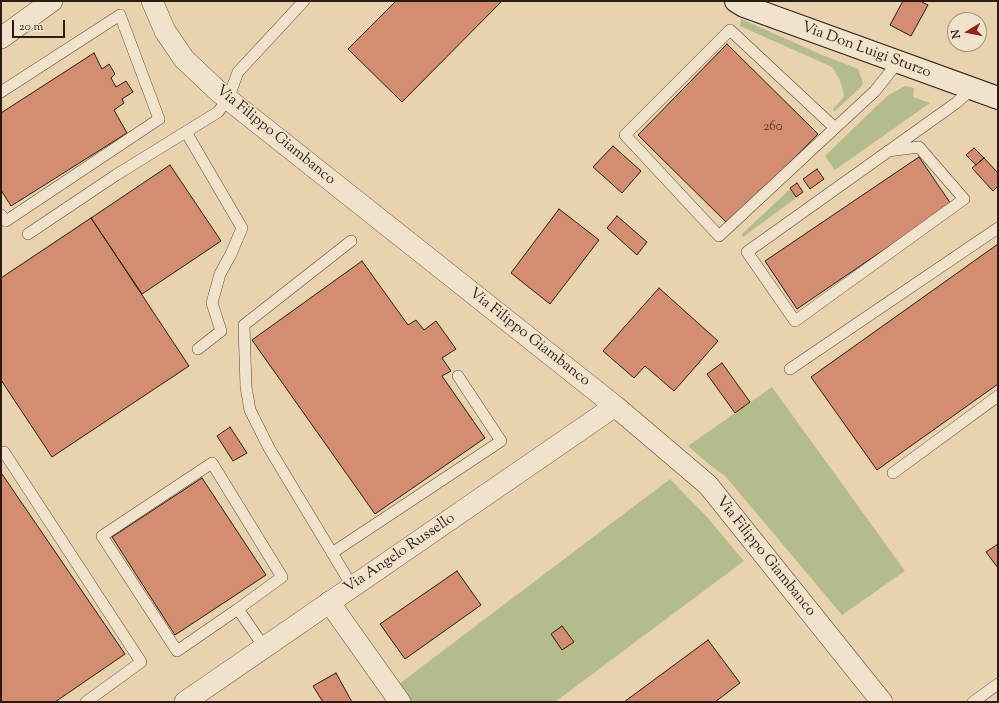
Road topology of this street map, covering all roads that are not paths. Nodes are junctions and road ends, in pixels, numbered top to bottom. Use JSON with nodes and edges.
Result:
{"nodes":[{"id":1,"x":52,"y":1,"type":"edge"},
{"id":2,"x":152,"y":1,"type":"edge"},
{"id":3,"x":304,"y":1,"type":"edge"},
{"id":4,"x":736,"y":1,"type":"edge"},
{"id":5,"x":1,"y":38,"type":"edge"},
{"id":6,"x":898,"y":62,"type":"junction"},
{"id":7,"x":972,"y":89,"type":"junction"},
{"id":8,"x":1,"y":92,"type":"edge"},
{"id":9,"x":998,"y":98,"type":"edge"},
{"id":10,"x":228,"y":99,"type":"junction"},
{"id":11,"x":835,"y":128,"type":"junction"},
{"id":12,"x":186,"y":132,"type":"junction"},
{"id":13,"x":888,"y":151,"type":"junction"},
{"id":14,"x":1,"y":215,"type":"edge"},
{"id":15,"x":998,"y":228,"type":"edge"},
{"id":16,"x":28,"y":234,"type":"dead end"},
{"id":17,"x":351,"y":241,"type":"dead end"},
{"id":18,"x":198,"y":349,"type":"dead end"},
{"id":19,"x":790,"y":369,"type":"dead end"},
{"id":20,"x":458,"y":376,"type":"dead end"},
{"id":21,"x":998,"y":396,"type":"edge"},
{"id":22,"x":615,"y":406,"type":"junction"},
{"id":23,"x":1,"y":454,"type":"edge"},
{"id":24,"x":893,"y":472,"type":"dead end"},
{"id":25,"x":332,"y":553,"type":"junction"},
{"id":26,"x":352,"y":586,"type":"junction"},
{"id":27,"x":329,"y":602,"type":"junction"},
{"id":28,"x":238,"y":609,"type":"junction"},
{"id":29,"x":264,"y":647,"type":"junction"},
{"id":30,"x":998,"y":684,"type":"edge"},
{"id":31,"x":86,"y":702,"type":"edge"},
{"id":32,"x":185,"y":702,"type":"edge"},
{"id":33,"x":400,"y":702,"type":"edge"},
{"id":34,"x":882,"y":702,"type":"edge"},
{"id":35,"x":973,"y":702,"type":"edge"}],
"edges":[{"from":1,"to":5,"type":"street"},
{"from":2,"to":10,"type":"street","name":"Via Filippo Giambanco"},
{"from":3,"to":10,"type":"lane"},
{"from":4,"to":6,"type":"street","name":"Via Don Luigi Sturzo"},
{"from":6,"to":7,"type":"street","name":"Via Don Luigi Sturzo"},
{"from":6,"to":11,"type":"lane"},
{"from":7,"to":9,"type":"street","name":"Via Don Luigi Sturzo"},
{"from":7,"to":13,"type":"lane"},
{"from":8,"to":14,"type":"lane"},
{"from":10,"to":12,"type":"lane"},
{"from":10,"to":22,"type":"street","name":"Via Filippo Giambanco"},
{"from":11,"to":11,"type":"lane"},
{"from":12,"to":16,"type":"lane"},
{"from":12,"to":18,"type":"lane"},
{"from":13,"to":13,"type":"lane"},
{"from":15,"to":19,"type":"lane"},
{"from":17,"to":25,"type":"lane"},
{"from":20,"to":25,"type":"lane"},
{"from":21,"to":24,"type":"lane"},
{"from":22,"to":26,"type":"street","name":"Via Angelo Russello"},
{"from":22,"to":34,"type":"street","name":"Via Filippo Giambanco"},
{"from":23,"to":31,"type":"lane"},
{"from":25,"to":26,"type":"lane"},
{"from":26,"to":27,"type":"street","name":"Via Angelo Russello"},
{"from":27,"to":29,"type":"street","name":"Via Angelo Russello"},
{"from":27,"to":33,"type":"street"},
{"from":28,"to":28,"type":"lane"},
{"from":28,"to":29,"type":"lane"},
{"from":29,"to":32,"type":"street","name":"Via Angelo Russello"},
{"from":30,"to":35,"type":"lane"}]}
